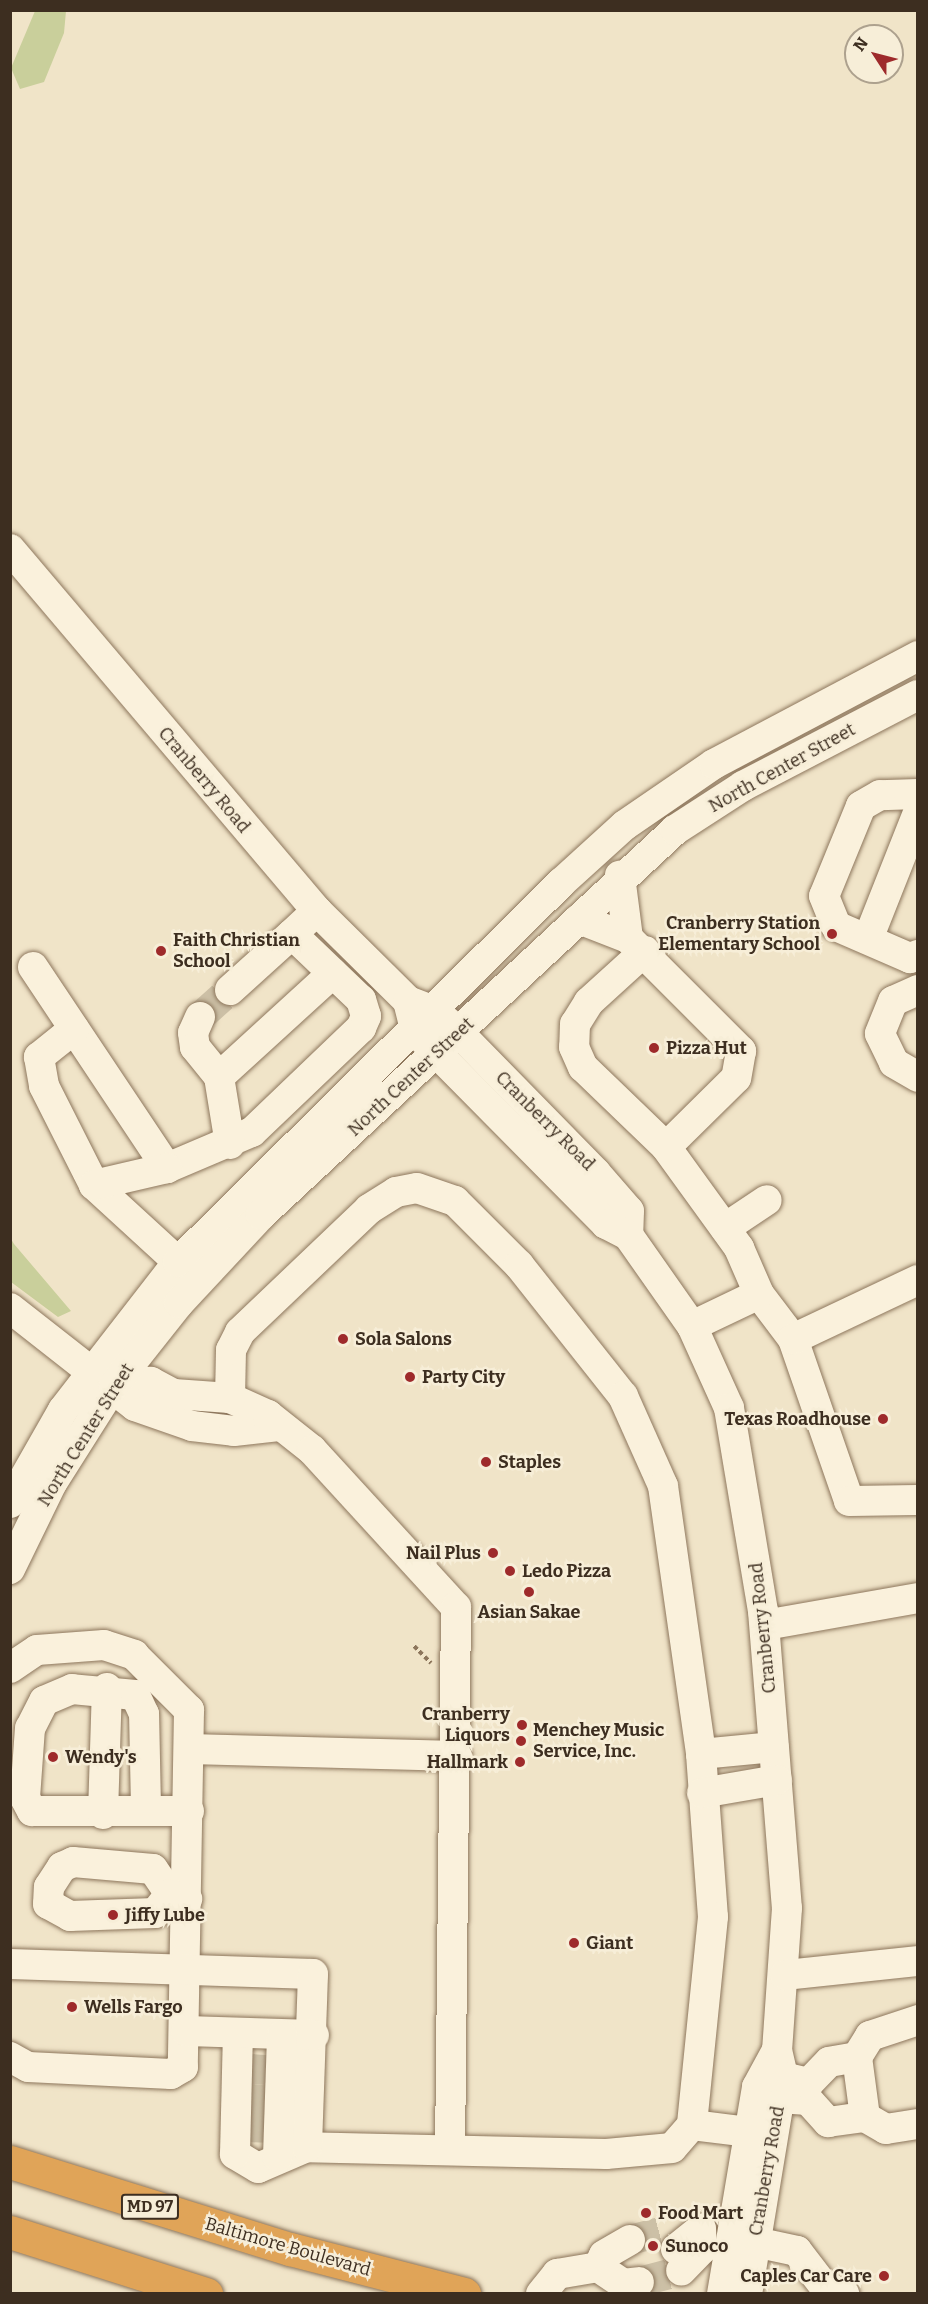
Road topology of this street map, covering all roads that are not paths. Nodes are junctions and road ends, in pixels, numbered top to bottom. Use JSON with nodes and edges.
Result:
{"nodes":[{"id":1,"x":10,"y":549,"type":"edge"},
{"id":2,"x":918,"y":656,"type":"edge"},
{"id":3,"x":918,"y":695,"type":"edge"},
{"id":4,"x":918,"y":794,"type":"edge"},
{"id":5,"x":918,"y":813,"type":"edge"},
{"id":6,"x":620,"y":876,"type":"junction"},
{"id":7,"x":317,"y":911,"type":"junction"},
{"id":8,"x":579,"y":919,"type":"junction"},
{"id":9,"x":292,"y":934,"type":"junction"},
{"id":10,"x":868,"y":939,"type":"junction"},
{"id":11,"x":636,"y":944,"type":"junction"},
{"id":12,"x":918,"y":956,"type":"edge"},
{"id":13,"x":33,"y":967,"type":"dead end"},
{"id":14,"x":333,"y":973,"type":"junction"},
{"id":15,"x":230,"y":990,"type":"tunnel mouth"},
{"id":16,"x":918,"y":990,"type":"edge"},
{"id":17,"x":200,"y":1017,"type":"tunnel mouth"},
{"id":18,"x":426,"y":1022,"type":"junction"},
{"id":19,"x":74,"y":1029,"type":"junction"},
{"id":20,"x":459,"y":1033,"type":"junction"},
{"id":21,"x":438,"y":1054,"type":"junction"},
{"id":22,"x":219,"y":1077,"type":"junction"},
{"id":23,"x":918,"y":1077,"type":"edge"},
{"id":24,"x":230,"y":1144,"type":"junction"},
{"id":25,"x":666,"y":1147,"type":"junction"},
{"id":26,"x":167,"y":1168,"type":"junction"},
{"id":27,"x":94,"y":1185,"type":"junction"},
{"id":28,"x":767,"y":1200,"type":"dead end"},
{"id":29,"x":725,"y":1228,"type":"junction"},
{"id":30,"x":628,"y":1235,"type":"junction"},
{"id":31,"x":178,"y":1262,"type":"junction"},
{"id":32,"x":918,"y":1280,"type":"edge"},
{"id":33,"x":759,"y":1294,"type":"junction"},
{"id":34,"x":10,"y":1308,"type":"edge"},
{"id":35,"x":692,"y":1326,"type":"junction"},
{"id":36,"x":793,"y":1339,"type":"junction"},
{"id":37,"x":103,"y":1377,"type":"junction"},
{"id":38,"x":230,"y":1398,"type":"junction"},
{"id":39,"x":279,"y":1426,"type":"junction"},
{"id":40,"x":918,"y":1500,"type":"edge"},
{"id":41,"x":10,"y":1503,"type":"edge"},
{"id":42,"x":10,"y":1569,"type":"edge"},
{"id":43,"x":918,"y":1598,"type":"edge"},
{"id":44,"x":765,"y":1625,"type":"junction"},
{"id":45,"x":10,"y":1668,"type":"edge"},
{"id":46,"x":107,"y":1688,"type":"junction"},
{"id":47,"x":774,"y":1747,"type":"junction"},
{"id":48,"x":189,"y":1749,"type":"junction"},
{"id":49,"x":701,"y":1754,"type":"junction"},
{"id":50,"x":457,"y":1756,"type":"junction"},
{"id":51,"x":777,"y":1780,"type":"junction"},
{"id":52,"x":702,"y":1793,"type":"junction"},
{"id":53,"x":146,"y":1807,"type":"junction"},
{"id":54,"x":189,"y":1811,"type":"junction"},
{"id":55,"x":103,"y":1814,"type":"junction"},
{"id":56,"x":918,"y":1961,"type":"edge"},
{"id":57,"x":10,"y":1964,"type":"edge"},
{"id":58,"x":186,"y":1971,"type":"junction"},
{"id":59,"x":785,"y":1975,"type":"junction"},
{"id":60,"x":918,"y":2020,"type":"edge"},
{"id":61,"x":186,"y":2031,"type":"junction"},
{"id":62,"x":238,"y":2034,"type":"junction"},
{"id":63,"x":282,"y":2035,"type":"junction"},
{"id":64,"x":314,"y":2035,"type":"junction"},
{"id":65,"x":857,"y":2057,"type":"junction"},
{"id":66,"x":19,"y":2062,"type":"edge"},
{"id":67,"x":779,"y":2075,"type":"junction"},
{"id":68,"x":260,"y":2103,"type":"junction"},
{"id":69,"x":865,"y":2117,"type":"junction"},
{"id":70,"x":918,"y":2124,"type":"edge"},
{"id":71,"x":692,"y":2125,"type":"junction"},
{"id":72,"x":748,"y":2132,"type":"junction"},
{"id":73,"x":307,"y":2147,"type":"junction"},
{"id":74,"x":450,"y":2150,"type":"junction"},
{"id":75,"x":10,"y":2162,"type":"edge"},
{"id":76,"x":738,"y":2200,"type":"junction"},
{"id":77,"x":10,"y":2232,"type":"edge"},
{"id":78,"x":755,"y":2242,"type":"junction"},
{"id":79,"x":676,"y":2250,"type":"tunnel mouth"},
{"id":80,"x":598,"y":2267,"type":"junction"},
{"id":81,"x":206,"y":2294,"type":"edge"},
{"id":82,"x":464,"y":2294,"type":"edge"},
{"id":83,"x":541,"y":2294,"type":"edge"},
{"id":84,"x":722,"y":2294,"type":"edge"},
{"id":85,"x":747,"y":2294,"type":"edge"},
{"id":86,"x":844,"y":2294,"type":"edge"}],
"edges":[{"from":1,"to":7,"type":"street","name":"Cranberry Road"},
{"from":2,"to":18,"type":"street","name":"North Center Street"},
{"from":3,"to":6,"type":"street","name":"North Center Street"},
{"from":4,"to":10,"type":"street"},
{"from":5,"to":10,"type":"street"},
{"from":6,"to":8,"type":"street","name":"North Center Street"},
{"from":6,"to":11,"type":"street"},
{"from":7,"to":9,"type":"street"},
{"from":7,"to":18,"type":"street","name":"Cranberry Road"},
{"from":8,"to":11,"type":"street"},
{"from":8,"to":20,"type":"street","name":"North Center Street"},
{"from":9,"to":14,"type":"street"},
{"from":9,"to":15,"type":"street"},
{"from":10,"to":12,"type":"street"},
{"from":11,"to":25,"type":"street"},
{"from":11,"to":25,"type":"street"},
{"from":13,"to":19,"type":"street"},
{"from":14,"to":22,"type":"street"},
{"from":14,"to":24,"type":"street"},
{"from":16,"to":23,"type":"street"},
{"from":17,"to":22,"type":"street"},
{"from":18,"to":20,"type":"street","name":"Cranberry Road"},
{"from":18,"to":21,"type":"street","name":"Cranberry Road"},
{"from":18,"to":31,"type":"street","name":"North Center Street"},
{"from":19,"to":26,"type":"street"},
{"from":19,"to":27,"type":"street"},
{"from":20,"to":21,"type":"street","name":"North Center Street"},
{"from":20,"to":30,"type":"street","name":"Cranberry Road"},
{"from":21,"to":30,"type":"street","name":"Cranberry Road"},
{"from":21,"to":37,"type":"street","name":"North Center Street"},
{"from":22,"to":24,"type":"street"},
{"from":24,"to":26,"type":"street"},
{"from":25,"to":29,"type":"street"},
{"from":26,"to":27,"type":"street"},
{"from":27,"to":31,"type":"street"},
{"from":28,"to":29,"type":"street"},
{"from":29,"to":33,"type":"street"},
{"from":30,"to":35,"type":"street","name":"Cranberry Road"},
{"from":31,"to":37,"type":"street","name":"North Center Street"},
{"from":32,"to":36,"type":"street"},
{"from":33,"to":35,"type":"street"},
{"from":33,"to":36,"type":"street"},
{"from":34,"to":37,"type":"street"},
{"from":35,"to":44,"type":"street","name":"Cranberry Road"},
{"from":36,"to":40,"type":"street"},
{"from":37,"to":38,"type":"street"},
{"from":37,"to":39,"type":"street"},
{"from":37,"to":41,"type":"street","name":"North Center Street"},
{"from":37,"to":42,"type":"street","name":"North Center Street"},
{"from":38,"to":39,"type":"street"},
{"from":38,"to":49,"type":"street"},
{"from":39,"to":50,"type":"street"},
{"from":43,"to":44,"type":"street"},
{"from":44,"to":47,"type":"street","name":"Cranberry Road"},
{"from":45,"to":48,"type":"street"},
{"from":46,"to":53,"type":"street"},
{"from":46,"to":55,"type":"street"},
{"from":46,"to":55,"type":"street"},
{"from":47,"to":49,"type":"street"},
{"from":47,"to":51,"type":"street","name":"Cranberry Road"},
{"from":48,"to":50,"type":"street"},
{"from":48,"to":54,"type":"street"},
{"from":49,"to":52,"type":"street"},
{"from":50,"to":74,"type":"street"},
{"from":51,"to":52,"type":"street"},
{"from":51,"to":59,"type":"street","name":"Cranberry Road"},
{"from":52,"to":71,"type":"street"},
{"from":53,"to":54,"type":"street"},
{"from":53,"to":55,"type":"street"},
{"from":54,"to":58,"type":"street"},
{"from":56,"to":59,"type":"street"},
{"from":57,"to":58,"type":"street"},
{"from":58,"to":61,"type":"street"},
{"from":58,"to":64,"type":"street"},
{"from":59,"to":67,"type":"street","name":"Cranberry Road"},
{"from":60,"to":65,"type":"street"},
{"from":61,"to":62,"type":"street"},
{"from":61,"to":66,"type":"street"},
{"from":62,"to":63,"type":"street"},
{"from":62,"to":68,"type":"street"},
{"from":63,"to":64,"type":"street"},
{"from":63,"to":68,"type":"street"},
{"from":64,"to":73,"type":"street"},
{"from":65,"to":67,"type":"street"},
{"from":65,"to":69,"type":"street"},
{"from":67,"to":69,"type":"street"},
{"from":67,"to":72,"type":"street","name":"Cranberry Road"},
{"from":67,"to":78,"type":"street","name":"Cranberry Road"},
{"from":68,"to":73,"type":"street"},
{"from":69,"to":70,"type":"street"},
{"from":71,"to":72,"type":"street"},
{"from":71,"to":74,"type":"street"},
{"from":72,"to":76,"type":"street","name":"Cranberry Road"},
{"from":73,"to":74,"type":"street"},
{"from":75,"to":82,"type":"highway","name":"Baltimore Boulevard","number":"MD 97"},
{"from":76,"to":79,"type":"street"},
{"from":76,"to":84,"type":"street","name":"Cranberry Road"},
{"from":77,"to":81,"type":"highway"},
{"from":78,"to":85,"type":"street","name":"Cranberry Road"},
{"from":78,"to":86,"type":"street"},
{"from":80,"to":80,"type":"street"},
{"from":80,"to":83,"type":"street"}]}
